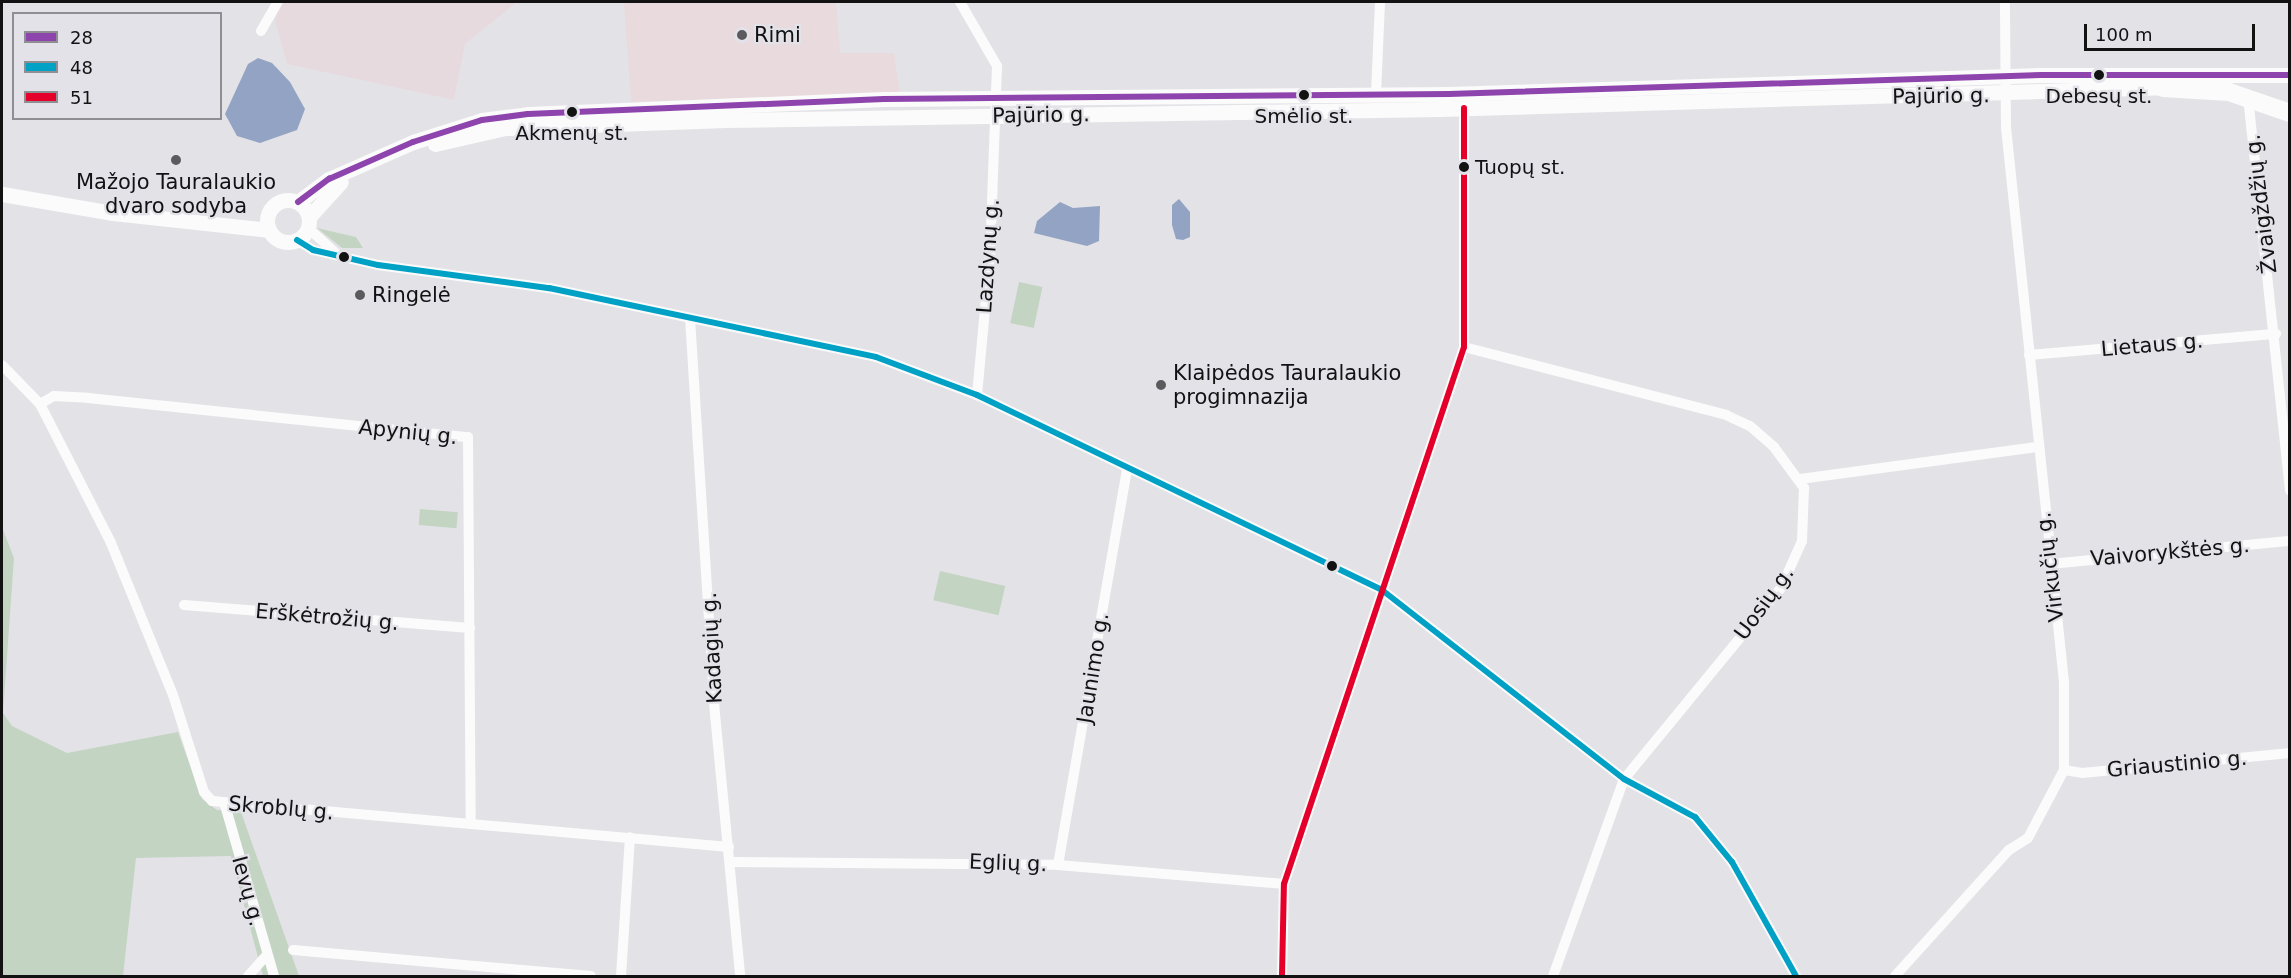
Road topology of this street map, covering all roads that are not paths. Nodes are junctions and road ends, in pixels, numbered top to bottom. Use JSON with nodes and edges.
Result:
{"nodes":[{"id":1,"x":278,"y":2,"type":"edge"},
{"id":2,"x":960,"y":2,"type":"edge"},
{"id":3,"x":1380,"y":2,"type":"edge"},
{"id":4,"x":2005,"y":2,"type":"edge"},
{"id":5,"x":261,"y":30,"type":"dead end"},
{"id":6,"x":2289,"y":75,"type":"edge"},
{"id":7,"x":2007,"y":76,"type":"junction"},
{"id":8,"x":2265,"y":76,"type":"junction"},
{"id":9,"x":2163,"y":88,"type":"junction"},
{"id":10,"x":1376,"y":94,"type":"junction"},
{"id":11,"x":2006,"y":94,"type":"junction"},
{"id":12,"x":2248,"y":96,"type":"junction"},
{"id":13,"x":997,"y":98,"type":"junction"},
{"id":14,"x":1464,"y":108,"type":"junction"},
{"id":15,"x":2289,"y":113,"type":"edge"},
{"id":16,"x":996,"y":116,"type":"junction"},
{"id":17,"x":2,"y":194,"type":"edge"},
{"id":18,"x":298,"y":202,"type":"junction"},
{"id":19,"x":271,"y":210,"type":"junction"},
{"id":20,"x":230,"y":222,"type":"junction"},
{"id":21,"x":309,"y":222,"type":"junction"},
{"id":22,"x":269,"y":230,"type":"junction"},
{"id":23,"x":297,"y":240,"type":"junction"},
{"id":24,"x":339,"y":255,"type":"junction"},
{"id":25,"x":690,"y":318,"type":"junction"},
{"id":26,"x":2276,"y":334,"type":"junction"},
{"id":27,"x":1464,"y":347,"type":"junction"},
{"id":28,"x":2029,"y":355,"type":"junction"},
{"id":29,"x":2,"y":365,"type":"edge"},
{"id":30,"x":976,"y":395,"type":"junction"},
{"id":31,"x":40,"y":404,"type":"junction"},
{"id":32,"x":2037,"y":447,"type":"junction"},
{"id":33,"x":1127,"y":471,"type":"junction"},
{"id":34,"x":1800,"y":479,"type":"junction"},
{"id":35,"x":2289,"y":491,"type":"edge"},
{"id":36,"x":2289,"y":541,"type":"edge"},
{"id":37,"x":2050,"y":564,"type":"junction"},
{"id":38,"x":1382,"y":590,"type":"junction"},
{"id":39,"x":184,"y":605,"type":"dead end"},
{"id":40,"x":470,"y":628,"type":"junction"},
{"id":41,"x":2289,"y":753,"type":"edge"},
{"id":42,"x":2064,"y":770,"type":"junction"},
{"id":43,"x":1624,"y":779,"type":"junction"},
{"id":44,"x":225,"y":805,"type":"junction"},
{"id":45,"x":471,"y":823,"type":"junction"},
{"id":46,"x":630,"y":837,"type":"junction"},
{"id":47,"x":729,"y":847,"type":"junction"},
{"id":48,"x":732,"y":862,"type":"junction"},
{"id":49,"x":1058,"y":865,"type":"junction"},
{"id":50,"x":1284,"y":884,"type":"junction"},
{"id":51,"x":293,"y":950,"type":"dead end"},
{"id":52,"x":266,"y":956,"type":"junction"},
{"id":53,"x":248,"y":976,"type":"edge"},
{"id":54,"x":274,"y":976,"type":"edge"},
{"id":55,"x":591,"y":976,"type":"edge"},
{"id":56,"x":621,"y":976,"type":"edge"},
{"id":57,"x":740,"y":976,"type":"edge"},
{"id":58,"x":1282,"y":976,"type":"edge"},
{"id":59,"x":1553,"y":976,"type":"edge"},
{"id":60,"x":1796,"y":976,"type":"edge"},
{"id":61,"x":1895,"y":976,"type":"edge"}],
"edges":[{"from":1,"to":5,"type":"street"},
{"from":2,"to":13,"type":"street","name":"Lazdynų g."},
{"from":3,"to":10,"type":"street"},
{"from":4,"to":7,"type":"street","name":"Virkučių g."},
{"from":6,"to":8,"type":"main road","name":"Pajūrio g."},
{"from":7,"to":8,"type":"main road","name":"Pajūrio g."},
{"from":7,"to":10,"type":"main road","name":"Pajūrio g."},
{"from":7,"to":11,"type":"street","name":"Virkučių g."},
{"from":8,"to":9,"type":"main road","name":"Pajūrio g."},
{"from":9,"to":11,"type":"main road","name":"Pajūrio g."},
{"from":9,"to":12,"type":"highway"},
{"from":10,"to":13,"type":"main road","name":"Pajūrio g."},
{"from":11,"to":14,"type":"main road","name":"Pajūrio g."},
{"from":11,"to":28,"type":"street","name":"Virkučių g."},
{"from":12,"to":15,"type":"highway"},
{"from":12,"to":26,"type":"street","name":"Žvaigždžių g."},
{"from":13,"to":16,"type":"street","name":"Lazdynų g."},
{"from":13,"to":18,"type":"main road","name":"Pajūrio g."},
{"from":14,"to":16,"type":"main road","name":"Pajūrio g."},
{"from":14,"to":27,"type":"street"},
{"from":16,"to":21,"type":"main road","name":"Pajūrio g."},
{"from":16,"to":30,"type":"street","name":"Lazdynų g."},
{"from":17,"to":20,"type":"main road","name":"Pajūrio g."},
{"from":18,"to":19,"type":"main road","name":"Pajūrio g."},
{"from":18,"to":21,"type":"main road"},
{"from":19,"to":20,"type":"main road","name":"Pajūrio g."},
{"from":19,"to":22,"type":"main road"},
{"from":20,"to":22,"type":"main road","name":"Pajūrio g."},
{"from":21,"to":23,"type":"main road","name":"Pajūrio g."},
{"from":21,"to":24,"type":"street"},
{"from":22,"to":23,"type":"main road","name":"Pajūrio g."},
{"from":23,"to":24,"type":"street"},
{"from":24,"to":25,"type":"street"},
{"from":25,"to":30,"type":"street"},
{"from":25,"to":47,"type":"street","name":"Kadagių g."},
{"from":26,"to":28,"type":"street","name":"Lietaus g."},
{"from":26,"to":35,"type":"street","name":"Žvaigždžių g."},
{"from":27,"to":34,"type":"street"},
{"from":27,"to":38,"type":"street"},
{"from":28,"to":32,"type":"street","name":"Virkučių g."},
{"from":29,"to":31,"type":"street","name":"Skroblų g."},
{"from":30,"to":33,"type":"street"},
{"from":31,"to":40,"type":"street","name":"Apynių g."},
{"from":31,"to":44,"type":"street","name":"Skroblų g."},
{"from":32,"to":34,"type":"street"},
{"from":32,"to":37,"type":"street","name":"Virkučių g."},
{"from":33,"to":38,"type":"street"},
{"from":33,"to":49,"type":"street","name":"Jaunimo g."},
{"from":34,"to":43,"type":"street","name":"Uosių g."},
{"from":36,"to":37,"type":"street","name":"Vaivorykštės g."},
{"from":37,"to":42,"type":"street","name":"Virkučių g."},
{"from":38,"to":43,"type":"street"},
{"from":38,"to":50,"type":"street"},
{"from":39,"to":40,"type":"street","name":"Erškėtrožių g."},
{"from":40,"to":45,"type":"street","name":"Apynių g."},
{"from":41,"to":42,"type":"street","name":"Griaustinio g."},
{"from":42,"to":61,"type":"street","name":"Virkučių g."},
{"from":43,"to":59,"type":"street","name":"Uosių g."},
{"from":43,"to":60,"type":"street"},
{"from":44,"to":45,"type":"street","name":"Skroblų g."},
{"from":44,"to":52,"type":"street","name":"Ievų g."},
{"from":45,"to":46,"type":"street","name":"Skroblų g."},
{"from":46,"to":47,"type":"street","name":"Skroblų g."},
{"from":46,"to":56,"type":"street"},
{"from":47,"to":48,"type":"street","name":"Kadagių g."},
{"from":48,"to":49,"type":"street","name":"Eglių g."},
{"from":48,"to":57,"type":"street","name":"Kadagių g."},
{"from":49,"to":50,"type":"street","name":"Eglių g."},
{"from":50,"to":58,"type":"street"},
{"from":51,"to":55,"type":"street"},
{"from":52,"to":53,"type":"street"},
{"from":52,"to":54,"type":"street","name":"Ievų g."}]}
